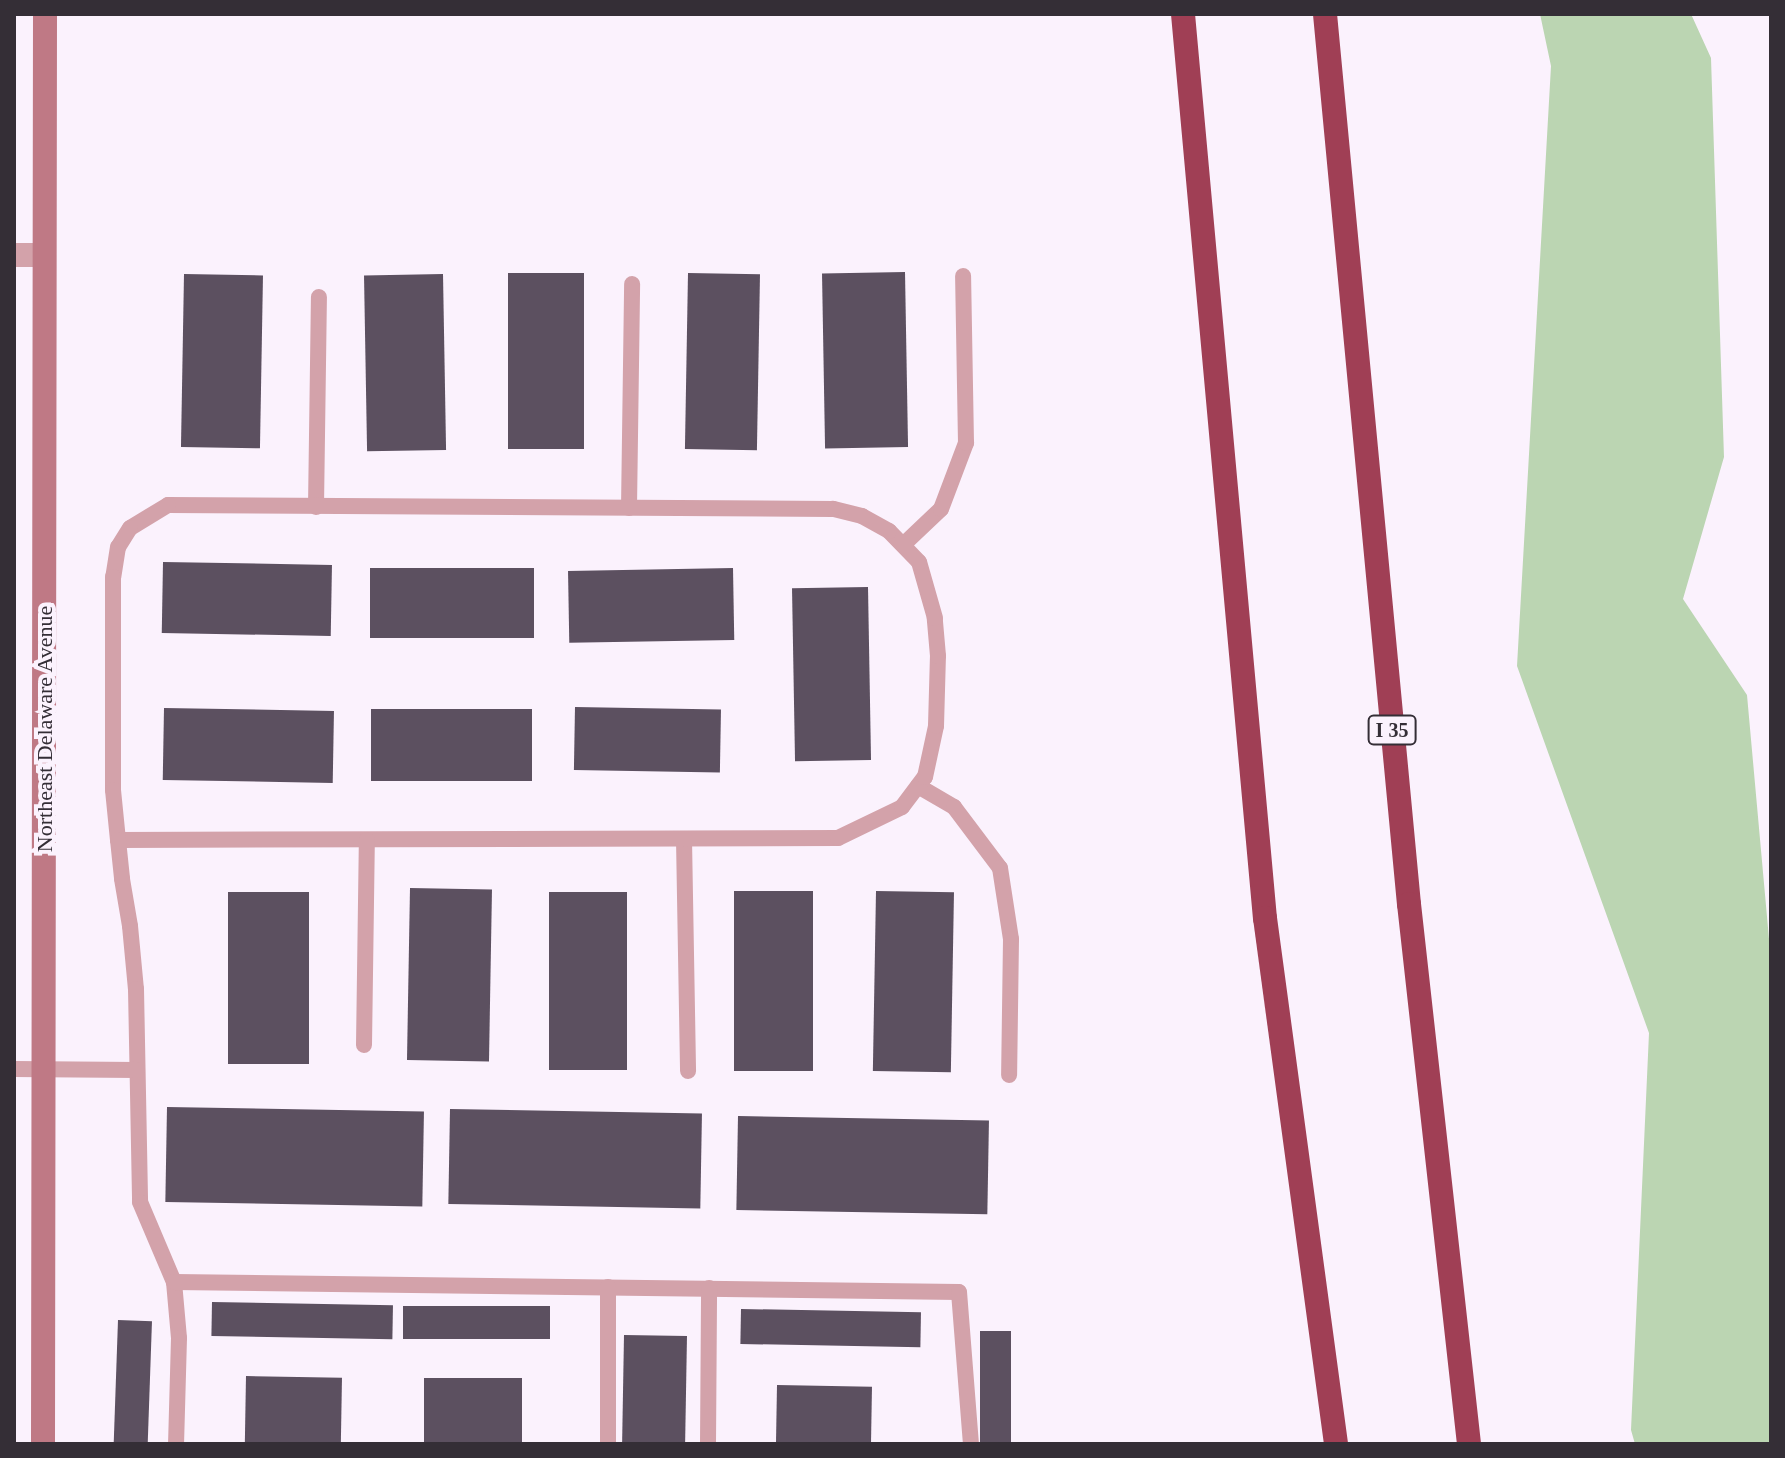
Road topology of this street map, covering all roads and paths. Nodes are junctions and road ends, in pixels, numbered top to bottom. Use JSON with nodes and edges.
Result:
{"nodes":[{"id":1,"x":45,"y":14,"type":"edge"},
{"id":2,"x":1183,"y":14,"type":"edge"},
{"id":3,"x":1325,"y":14,"type":"edge"},
{"id":4,"x":14,"y":255,"type":"edge"},
{"id":5,"x":44,"y":255,"type":"junction"},
{"id":6,"x":963,"y":276,"type":"dead end"},
{"id":7,"x":632,"y":284,"type":"dead end"},
{"id":8,"x":319,"y":297,"type":"dead end"},
{"id":9,"x":316,"y":507,"type":"junction"},
{"id":10,"x":629,"y":508,"type":"junction"},
{"id":11,"x":903,"y":545,"type":"junction"},
{"id":12,"x":918,"y":786,"type":"junction"},
{"id":13,"x":684,"y":839,"type":"junction"},
{"id":14,"x":118,"y":840,"type":"junction"},
{"id":15,"x":367,"y":840,"type":"junction"},
{"id":16,"x":364,"y":1045,"type":"dead end"},
{"id":17,"x":14,"y":1069,"type":"edge"},
{"id":18,"x":45,"y":1069,"type":"junction"},
{"id":19,"x":137,"y":1070,"type":"junction"},
{"id":20,"x":688,"y":1071,"type":"dead end"},
{"id":21,"x":1009,"y":1075,"type":"dead end"},
{"id":22,"x":174,"y":1282,"type":"junction"},
{"id":23,"x":608,"y":1287,"type":"junction"},
{"id":24,"x":709,"y":1288,"type":"junction"},
{"id":25,"x":43,"y":1444,"type":"edge"},
{"id":26,"x":176,"y":1444,"type":"edge"},
{"id":27,"x":608,"y":1444,"type":"edge"},
{"id":28,"x":708,"y":1444,"type":"edge"},
{"id":29,"x":971,"y":1444,"type":"edge"},
{"id":30,"x":1336,"y":1444,"type":"edge"},
{"id":31,"x":1469,"y":1444,"type":"edge"}],
"edges":[{"from":1,"to":5,"type":"main road","name":"Northeast Delaware Avenue"},
{"from":2,"to":30,"type":"highway"},
{"from":3,"to":31,"type":"highway","number":"I 35"},
{"from":4,"to":5,"type":"street"},
{"from":5,"to":18,"type":"main road","name":"Northeast Delaware Avenue"},
{"from":6,"to":11,"type":"lane"},
{"from":7,"to":10,"type":"lane"},
{"from":8,"to":9,"type":"lane"},
{"from":9,"to":10,"type":"lane"},
{"from":9,"to":14,"type":"lane"},
{"from":10,"to":11,"type":"lane"},
{"from":11,"to":12,"type":"lane"},
{"from":12,"to":13,"type":"lane"},
{"from":12,"to":21,"type":"lane"},
{"from":13,"to":15,"type":"lane"},
{"from":13,"to":20,"type":"lane"},
{"from":14,"to":15,"type":"lane"},
{"from":14,"to":19,"type":"lane"},
{"from":15,"to":16,"type":"lane"},
{"from":17,"to":18,"type":"lane"},
{"from":18,"to":19,"type":"lane"},
{"from":18,"to":25,"type":"main road","name":"Northeast Delaware Avenue"},
{"from":19,"to":22,"type":"lane"},
{"from":22,"to":23,"type":"lane"},
{"from":22,"to":26,"type":"lane"},
{"from":23,"to":24,"type":"lane"},
{"from":23,"to":27,"type":"lane"},
{"from":24,"to":28,"type":"lane"},
{"from":24,"to":29,"type":"lane"}]}
